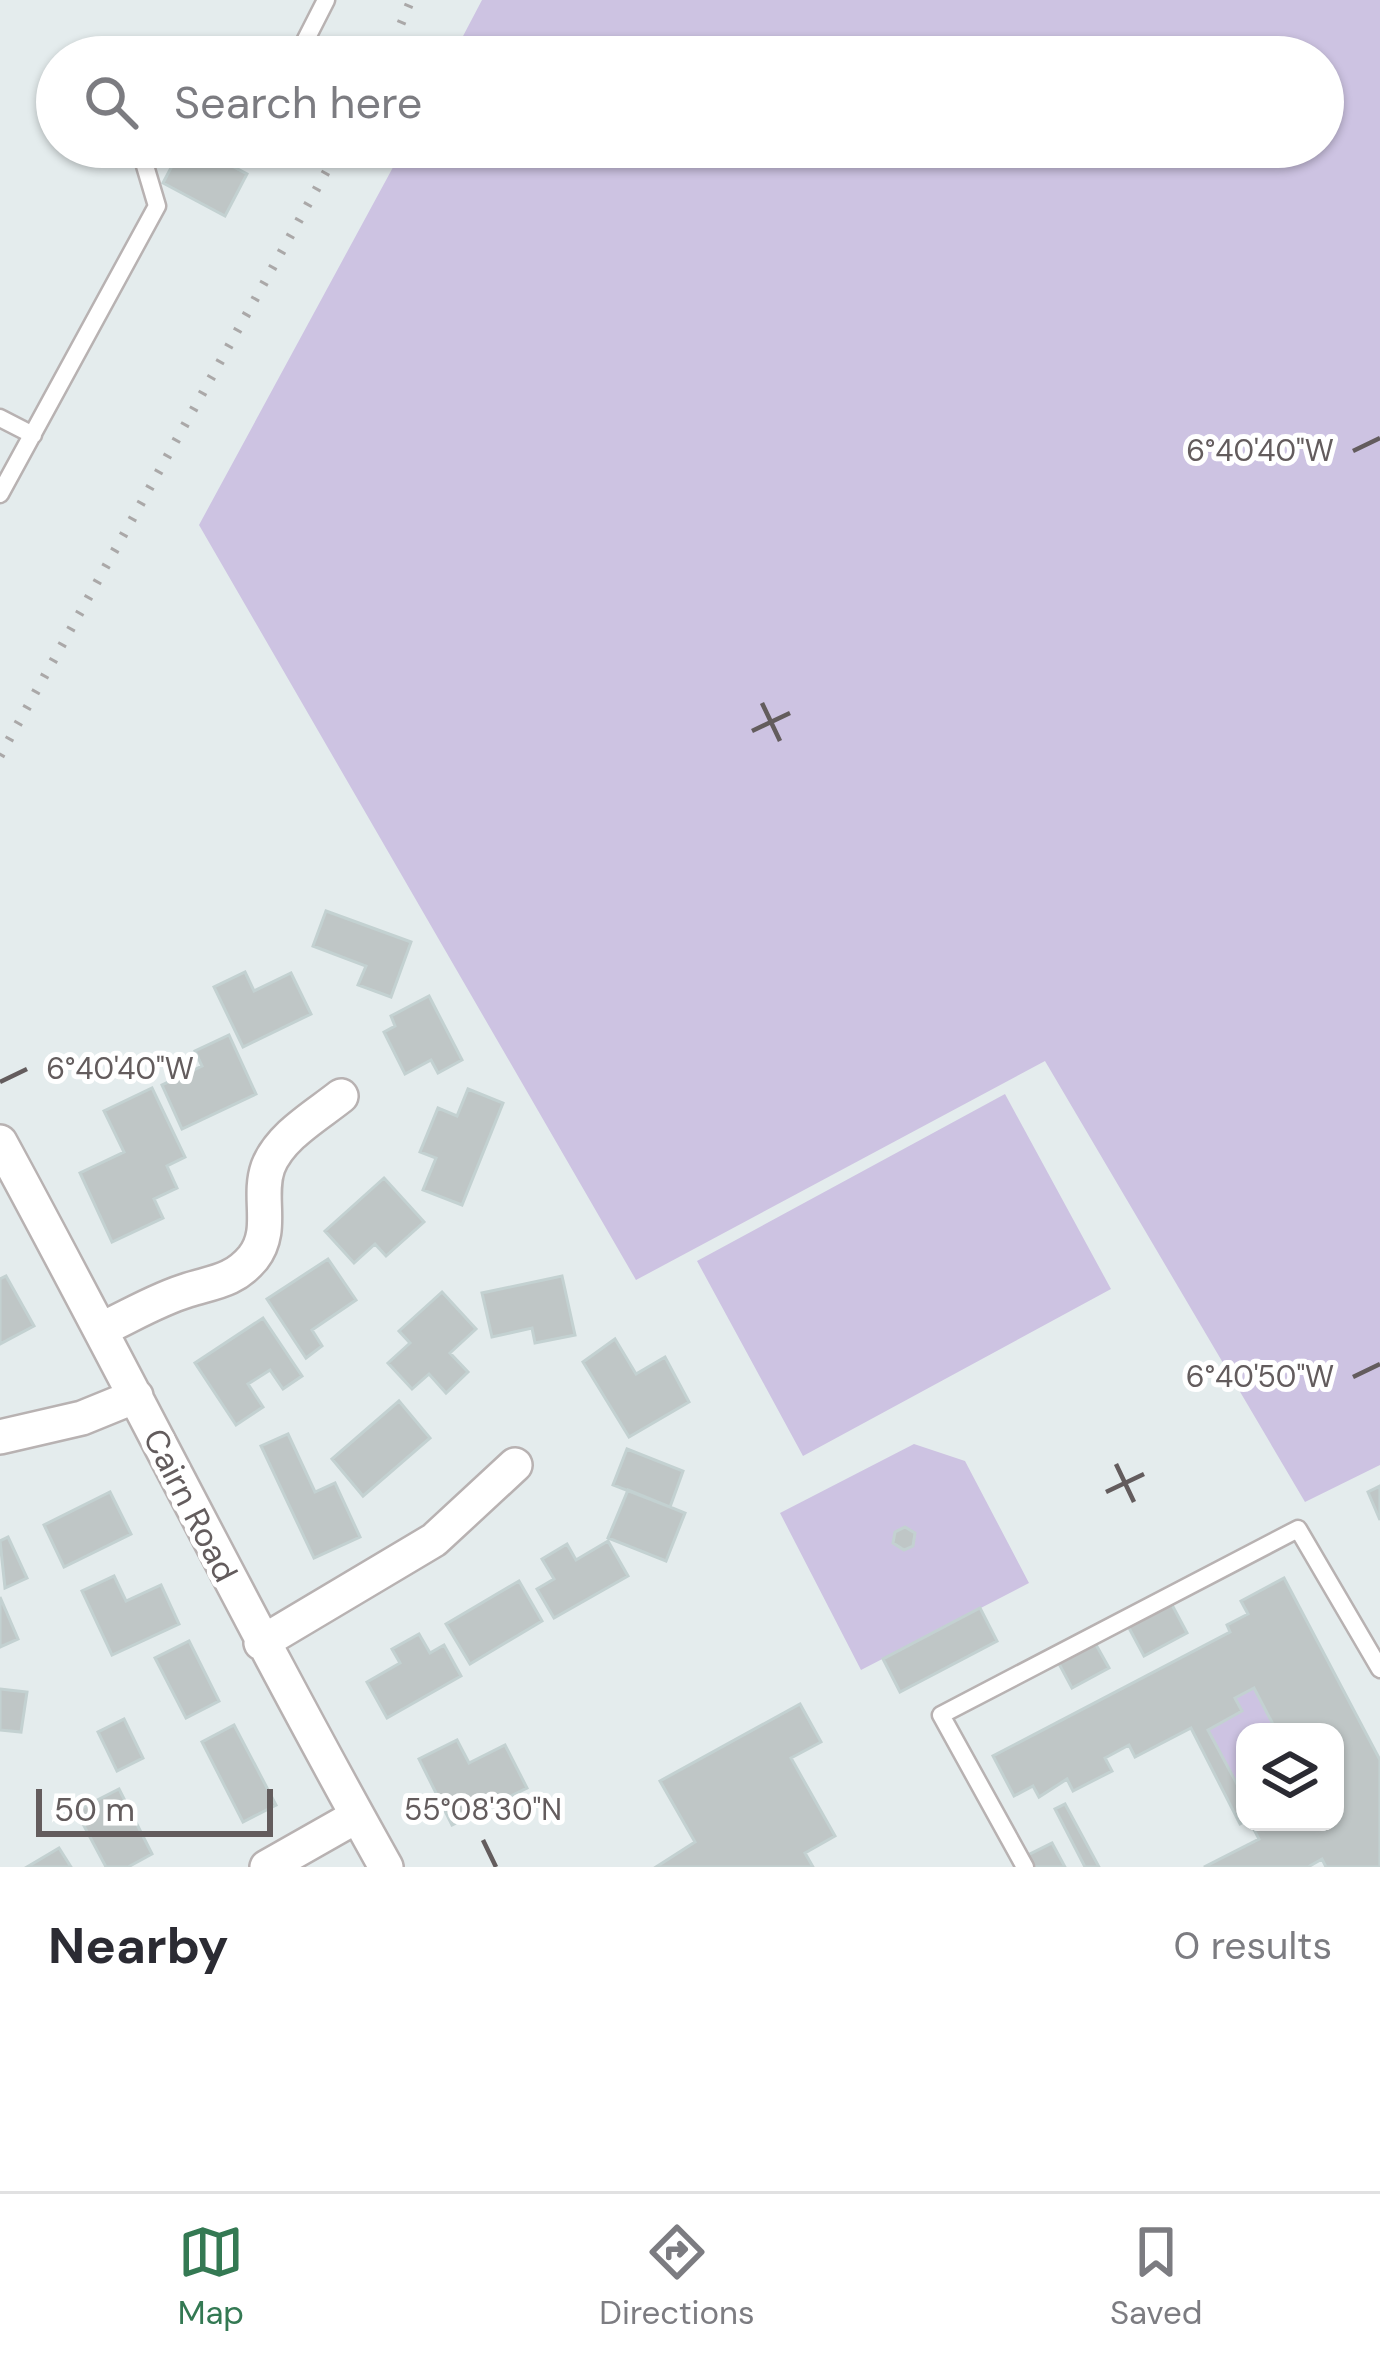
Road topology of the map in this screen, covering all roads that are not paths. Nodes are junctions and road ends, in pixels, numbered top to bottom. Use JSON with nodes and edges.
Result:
{"nodes":[{"id":1,"x":326,"y":0,"type":"edge"},
{"id":2,"x":308,"y":36,"type":"edge"},
{"id":3,"x":146,"y":168,"type":"edge"},
{"id":4,"x":0,"y":418,"type":"edge"},
{"id":5,"x":33,"y":435,"type":"junction"},
{"id":6,"x":0,"y":494,"type":"edge"},
{"id":7,"x":341,"y":1096,"type":"dead end"},
{"id":8,"x":0,"y":1142,"type":"edge"},
{"id":9,"x":102,"y":1329,"type":"junction"},
{"id":10,"x":136,"y":1396,"type":"junction"},
{"id":11,"x":0,"y":1437,"type":"edge"},
{"id":12,"x":515,"y":1465,"type":"dead end"},
{"id":13,"x":261,"y":1643,"type":"junction"},
{"id":14,"x":1380,"y":1669,"type":"edge"},
{"id":15,"x":357,"y":1816,"type":"junction"},
{"id":16,"x":267,"y":1867,"type":"edge"},
{"id":17,"x":386,"y":1867,"type":"edge"},
{"id":18,"x":1024,"y":1867,"type":"edge"}],
"edges":[{"from":1,"to":2,"type":"lane"},
{"from":3,"to":5,"type":"lane"},
{"from":4,"to":5,"type":"lane"},
{"from":5,"to":6,"type":"lane"},
{"from":7,"to":9,"type":"street"},
{"from":8,"to":9,"type":"street","name":"Cairn Road"},
{"from":9,"to":10,"type":"street","name":"Cairn Road"},
{"from":10,"to":11,"type":"street"},
{"from":10,"to":13,"type":"street","name":"Cairn Road"},
{"from":12,"to":13,"type":"street"},
{"from":13,"to":15,"type":"street","name":"Cairn Road"},
{"from":14,"to":18,"type":"lane"},
{"from":15,"to":16,"type":"street"},
{"from":15,"to":17,"type":"street","name":"Cairn Road"}]}
